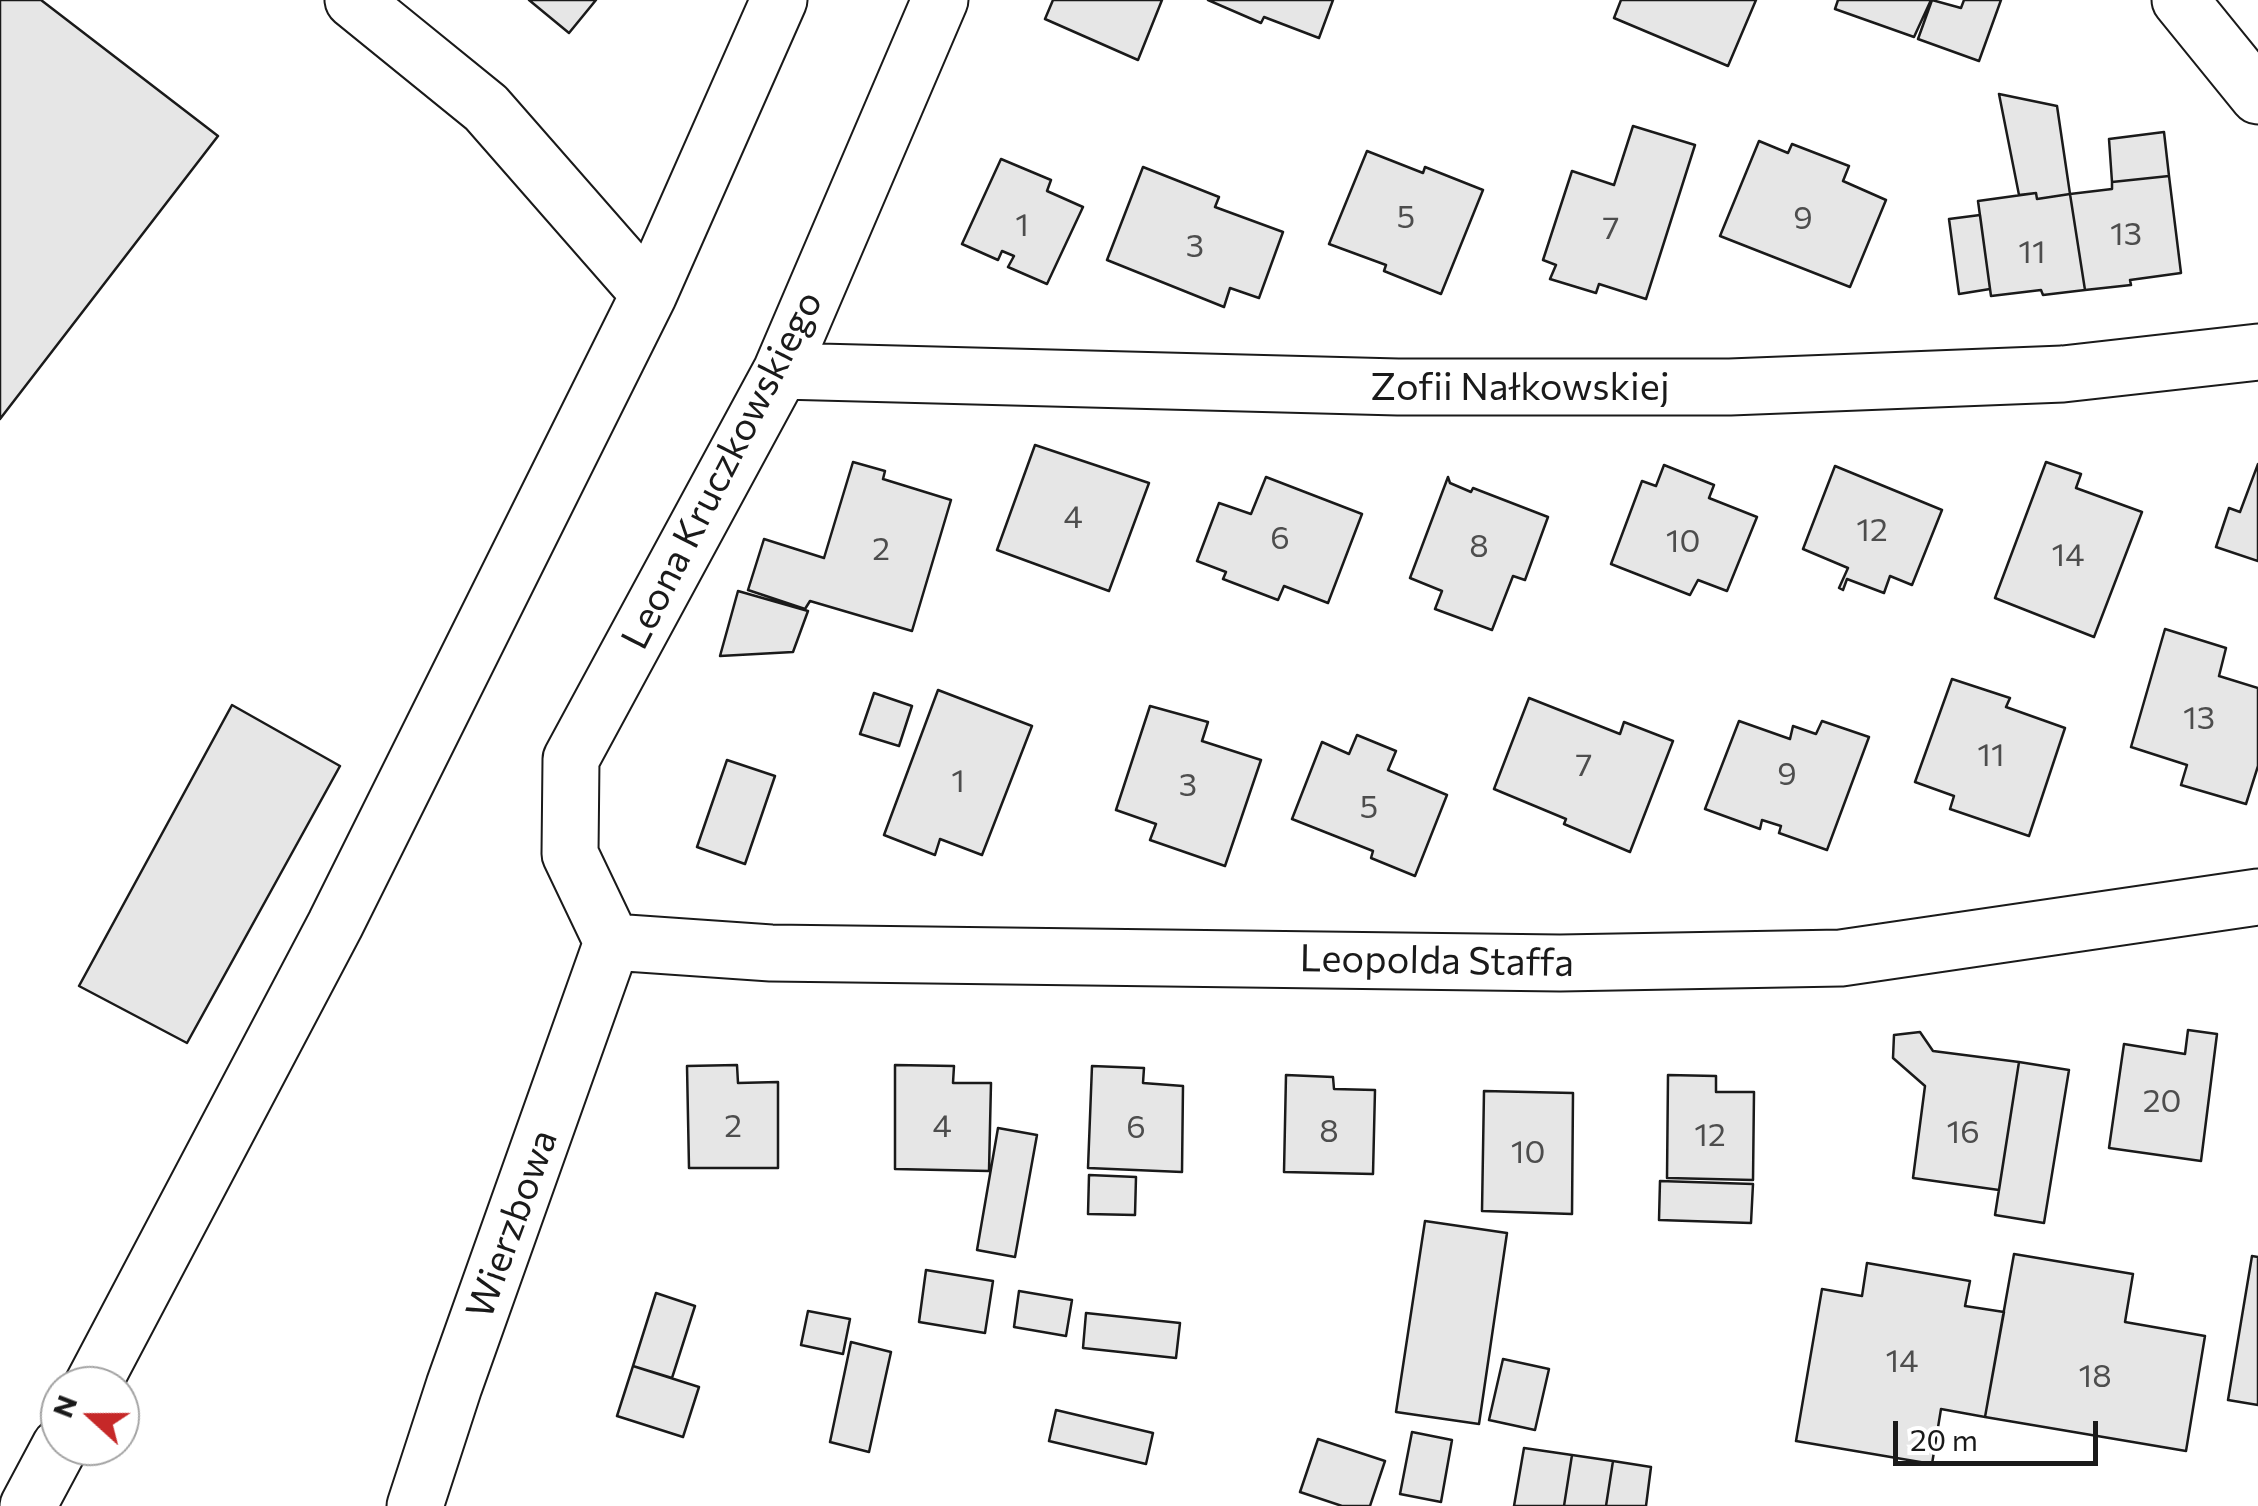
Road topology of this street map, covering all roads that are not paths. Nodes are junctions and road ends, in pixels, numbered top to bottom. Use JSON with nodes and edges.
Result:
{"nodes":[{"id":1,"x":353,"y":0,"type":"edge"},
{"id":2,"x":779,"y":0,"type":"edge"},
{"id":3,"x":940,"y":0,"type":"edge"},
{"id":4,"x":2180,"y":0,"type":"edge"},
{"id":5,"x":2258,"y":96,"type":"edge"},
{"id":6,"x":649,"y":294,"type":"junction"},
{"id":7,"x":2258,"y":352,"type":"edge"},
{"id":8,"x":781,"y":371,"type":"junction"},
{"id":9,"x":2258,"y":897,"type":"edge"},
{"id":10,"x":612,"y":942,"type":"junction"},
{"id":11,"x":103,"y":1366,"type":"edge"},
{"id":12,"x":49,"y":1466,"type":"edge"},
{"id":13,"x":28,"y":1506,"type":"edge"},
{"id":14,"x":415,"y":1506,"type":"edge"}],
"edges":[{"from":1,"to":6,"type":"street"},
{"from":2,"to":6,"type":"street"},
{"from":3,"to":8,"type":"street","name":"Leona Kruczkowskiego"},
{"from":4,"to":5,"type":"street"},
{"from":6,"to":11,"type":"street"},
{"from":7,"to":8,"type":"street","name":"Zofii Nałkowskiej"},
{"from":8,"to":10,"type":"street","name":"Leona Kruczkowskiego"},
{"from":9,"to":10,"type":"street","name":"Leopolda Staffa"},
{"from":10,"to":14,"type":"street","name":"Wierzbowa"},
{"from":12,"to":13,"type":"street"}]}
